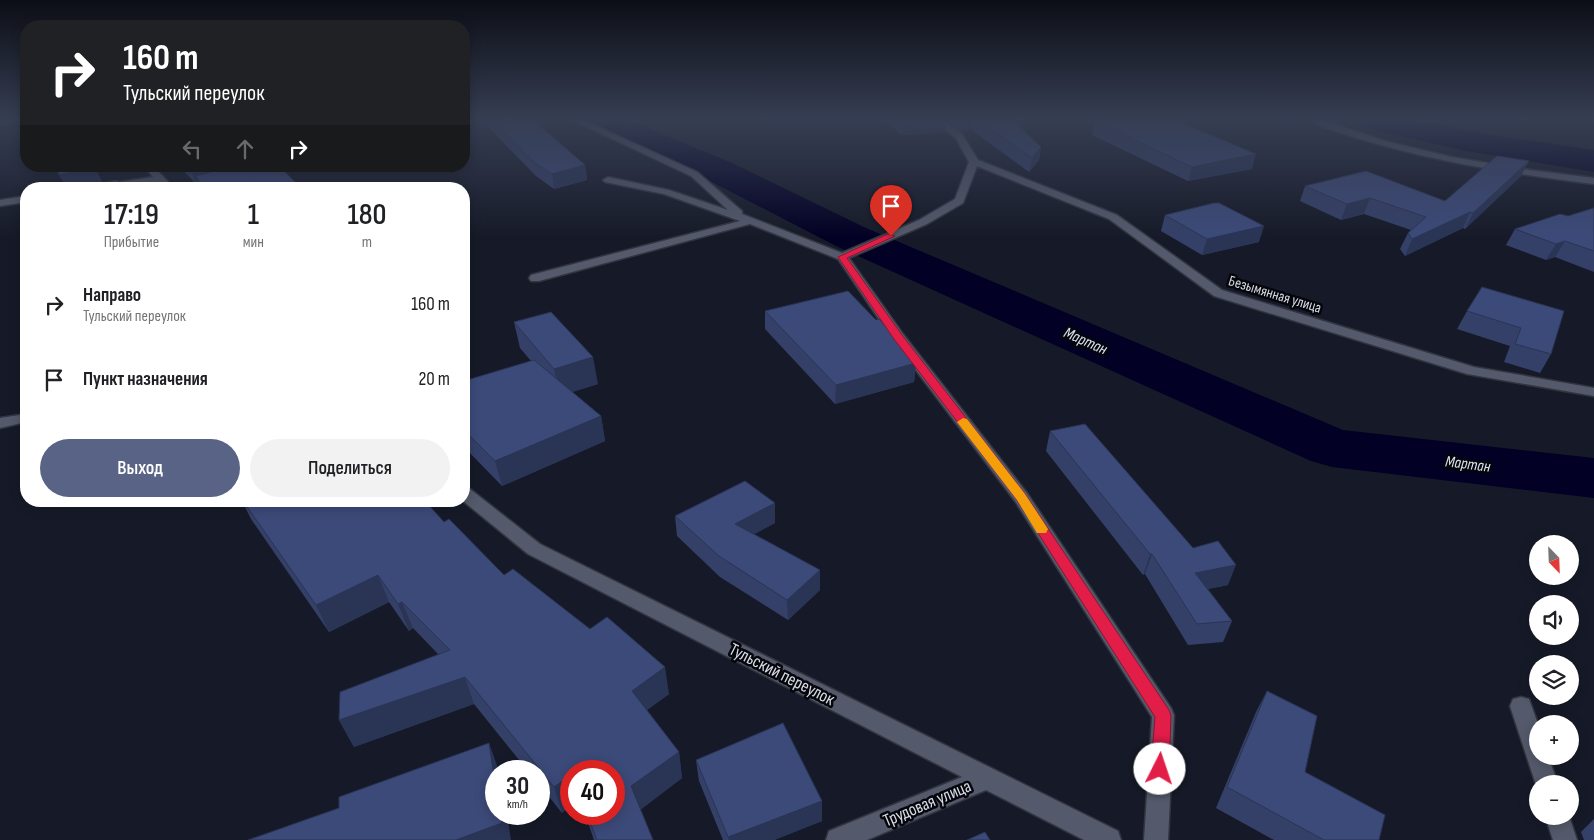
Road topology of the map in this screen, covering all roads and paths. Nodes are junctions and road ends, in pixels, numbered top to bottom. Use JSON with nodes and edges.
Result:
{"nodes":[{"id":1,"x":662,"y":159,"type":"edge"},
{"id":2,"x":972,"y":159,"type":"edge"},
{"id":3,"x":1459,"y":159,"type":"edge"},
{"id":4,"x":974,"y":162,"type":"junction"},
{"id":5,"x":154,"y":172,"type":"edge"},
{"id":6,"x":160,"y":178,"type":"junction"},
{"id":7,"x":226,"y":180,"type":"edge"},
{"id":8,"x":608,"y":180,"type":"dead end"},
{"id":9,"x":1594,"y":181,"type":"edge"},
{"id":10,"x":135,"y":182,"type":"edge"},
{"id":11,"x":164,"y":182,"type":"edge"},
{"id":12,"x":218,"y":182,"type":"edge"},
{"id":13,"x":20,"y":200,"type":"edge"},
{"id":14,"x":0,"y":203,"type":"edge"},
{"id":15,"x":747,"y":219,"type":"junction"},
{"id":16,"x":842,"y":257,"type":"junction"},
{"id":17,"x":535,"y":278,"type":"dead end"},
{"id":18,"x":1594,"y":392,"type":"edge"},
{"id":19,"x":20,"y":419,"type":"edge"},
{"id":20,"x":0,"y":423,"type":"edge"},
{"id":21,"x":470,"y":498,"type":"edge"},
{"id":22,"x":1521,"y":706,"type":"dead end"},
{"id":23,"x":1543,"y":775,"type":"edge"},
{"id":24,"x":987,"y":778,"type":"junction"},
{"id":25,"x":1560,"y":825,"type":"edge"},
{"id":26,"x":838,"y":840,"type":"edge"},
{"id":27,"x":1110,"y":840,"type":"edge"},
{"id":28,"x":1156,"y":840,"type":"edge"},
{"id":29,"x":1564,"y":840,"type":"edge"}],
"edges":[{"from":1,"to":15,"type":"street"},
{"from":2,"to":4,"type":"street"},
{"from":3,"to":9,"type":"street"},
{"from":4,"to":16,"type":"street"},
{"from":4,"to":18,"type":"street","name":"Безымянная улица"},
{"from":5,"to":6,"type":"street"},
{"from":6,"to":10,"type":"street"},
{"from":6,"to":11,"type":"street"},
{"from":7,"to":12,"type":"street"},
{"from":8,"to":15,"type":"street"},
{"from":13,"to":14,"type":"street"},
{"from":15,"to":16,"type":"street"},
{"from":15,"to":17,"type":"street"},
{"from":16,"to":28,"type":"street"},
{"from":19,"to":20,"type":"street"},
{"from":21,"to":24,"type":"street","name":"Тульский переулок"},
{"from":22,"to":23,"type":"street"},
{"from":24,"to":26,"type":"street","name":"Трудовая улица"},
{"from":24,"to":27,"type":"street","name":"Тульский переулок"},
{"from":25,"to":29,"type":"street"}]}
